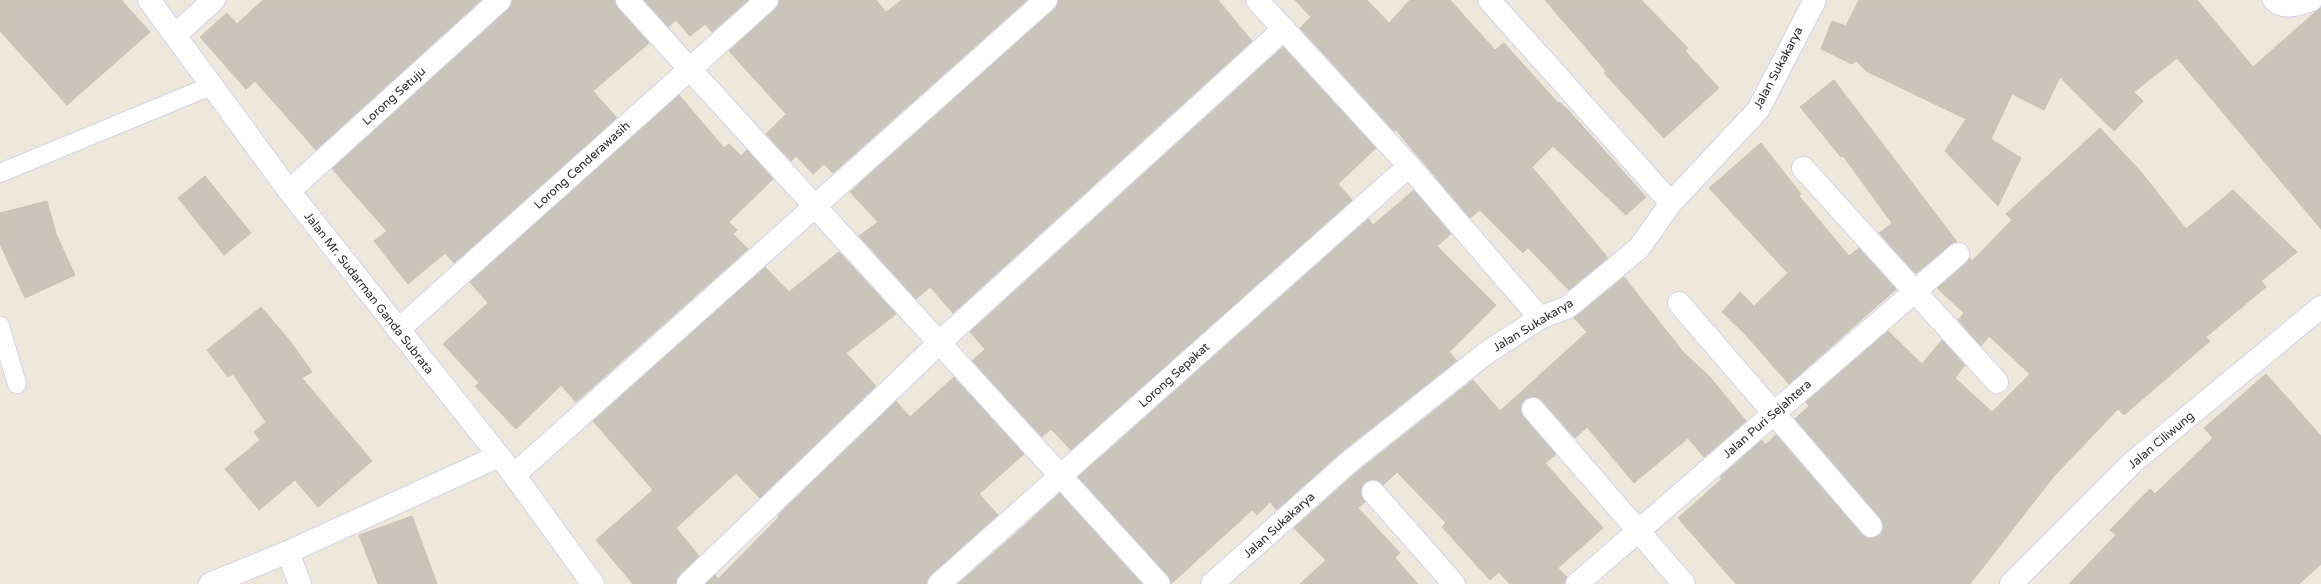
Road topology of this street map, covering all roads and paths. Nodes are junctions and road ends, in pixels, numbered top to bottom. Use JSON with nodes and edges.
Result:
{"nodes":[{"id":1,"x":150,"y":0,"type":"edge"},
{"id":2,"x":214,"y":0,"type":"edge"},
{"id":3,"x":500,"y":0,"type":"edge"},
{"id":4,"x":627,"y":0,"type":"edge"},
{"id":5,"x":767,"y":0,"type":"edge"},
{"id":6,"x":1046,"y":0,"type":"edge"},
{"id":7,"x":1257,"y":0,"type":"edge"},
{"id":8,"x":1490,"y":0,"type":"edge"},
{"id":9,"x":1815,"y":0,"type":"edge"},
{"id":10,"x":2274,"y":0,"type":"edge"},
{"id":11,"x":2310,"y":0,"type":"edge"},
{"id":12,"x":1284,"y":29,"type":"junction"},
{"id":13,"x":176,"y":34,"type":"junction"},
{"id":14,"x":689,"y":68,"type":"junction"},
{"id":15,"x":213,"y":85,"type":"junction"},
{"id":16,"x":1410,"y":166,"type":"junction"},
{"id":17,"x":1803,"y":168,"type":"dead end"},
{"id":18,"x":0,"y":173,"type":"edge"},
{"id":19,"x":289,"y":191,"type":"junction"},
{"id":20,"x":1671,"y":203,"type":"junction"},
{"id":21,"x":814,"y":205,"type":"junction"},
{"id":22,"x":1958,"y":254,"type":"dead end"},
{"id":23,"x":1915,"y":292,"type":"junction"},
{"id":24,"x":1679,"y":303,"type":"dead end"},
{"id":25,"x":2321,"y":307,"type":"edge"},
{"id":26,"x":1540,"y":318,"type":"junction"},
{"id":27,"x":0,"y":326,"type":"edge"},
{"id":28,"x":398,"y":330,"type":"junction"},
{"id":29,"x":939,"y":343,"type":"junction"},
{"id":30,"x":1996,"y":382,"type":"dead end"},
{"id":31,"x":17,"y":384,"type":"dead end"},
{"id":32,"x":1533,"y":409,"type":"dead end"},
{"id":33,"x":1774,"y":414,"type":"junction"},
{"id":34,"x":499,"y":456,"type":"junction"},
{"id":35,"x":514,"y":475,"type":"junction"},
{"id":36,"x":1060,"y":476,"type":"junction"},
{"id":37,"x":1373,"y":492,"type":"dead end"},
{"id":38,"x":1871,"y":526,"type":"dead end"},
{"id":39,"x":1638,"y":530,"type":"junction"},
{"id":40,"x":288,"y":552,"type":"junction"},
{"id":41,"x":210,"y":584,"type":"edge"},
{"id":42,"x":300,"y":584,"type":"edge"},
{"id":43,"x":593,"y":584,"type":"edge"},
{"id":44,"x":688,"y":584,"type":"edge"},
{"id":45,"x":939,"y":584,"type":"edge"},
{"id":46,"x":1159,"y":584,"type":"edge"},
{"id":47,"x":1212,"y":584,"type":"edge"},
{"id":48,"x":1454,"y":584,"type":"edge"},
{"id":49,"x":1576,"y":584,"type":"edge"},
{"id":50,"x":1684,"y":584,"type":"edge"},
{"id":51,"x":2011,"y":584,"type":"edge"}],
"edges":[{"from":1,"to":13,"type":"street","name":"Jalan Mr. Sudarman Ganda Subrata"},
{"from":2,"to":13,"type":"street"},
{"from":3,"to":19,"type":"street","name":"Lorong Setuju"},
{"from":4,"to":14,"type":"street"},
{"from":5,"to":14,"type":"street","name":"Lorong Cenderawasih"},
{"from":6,"to":21,"type":"street"},
{"from":7,"to":12,"type":"street"},
{"from":8,"to":20,"type":"street"},
{"from":9,"to":20,"type":"street","name":"Jalan Sukakarya"},
{"from":10,"to":11,"type":"street"},
{"from":12,"to":16,"type":"street"},
{"from":12,"to":29,"type":"street"},
{"from":13,"to":15,"type":"street","name":"Jalan Mr. Sudarman Ganda Subrata"},
{"from":14,"to":21,"type":"street"},
{"from":14,"to":28,"type":"street","name":"Lorong Cenderawasih"},
{"from":15,"to":18,"type":"lane"},
{"from":15,"to":19,"type":"street","name":"Jalan Mr. Sudarman Ganda Subrata"},
{"from":16,"to":26,"type":"street"},
{"from":16,"to":36,"type":"street","name":"Lorong Sepakat"},
{"from":17,"to":23,"type":"street"},
{"from":19,"to":28,"type":"street","name":"Jalan Mr. Sudarman Ganda Subrata"},
{"from":20,"to":26,"type":"street","name":"Jalan Sukakarya"},
{"from":21,"to":29,"type":"street"},
{"from":21,"to":35,"type":"street"},
{"from":22,"to":23,"type":"street","name":"Jalan Puri Sejahtera"},
{"from":23,"to":30,"type":"street"},
{"from":23,"to":33,"type":"street","name":"Jalan Puri Sejahtera"},
{"from":24,"to":33,"type":"street"},
{"from":25,"to":51,"type":"street","name":"Jalan Ciliwung"},
{"from":26,"to":47,"type":"street","name":"Jalan Sukakarya"},
{"from":27,"to":31,"type":"lane"},
{"from":28,"to":34,"type":"street","name":"Jalan Mr. Sudarman Ganda Subrata"},
{"from":29,"to":36,"type":"street"},
{"from":29,"to":44,"type":"street"},
{"from":32,"to":39,"type":"street"},
{"from":33,"to":38,"type":"street"},
{"from":33,"to":39,"type":"street","name":"Jalan Puri Sejahtera"},
{"from":34,"to":35,"type":"street","name":"Jalan Mr. Sudarman Ganda Subrata"},
{"from":34,"to":40,"type":"street"},
{"from":35,"to":43,"type":"street","name":"Jalan Mr. Sudarman Ganda Subrata"},
{"from":36,"to":45,"type":"street","name":"Lorong Sepakat"},
{"from":36,"to":46,"type":"street"},
{"from":37,"to":48,"type":"street"},
{"from":39,"to":49,"type":"street","name":"Jalan Puri Sejahtera"},
{"from":39,"to":50,"type":"street"},
{"from":40,"to":41,"type":"street"},
{"from":40,"to":42,"type":"street"}]}
